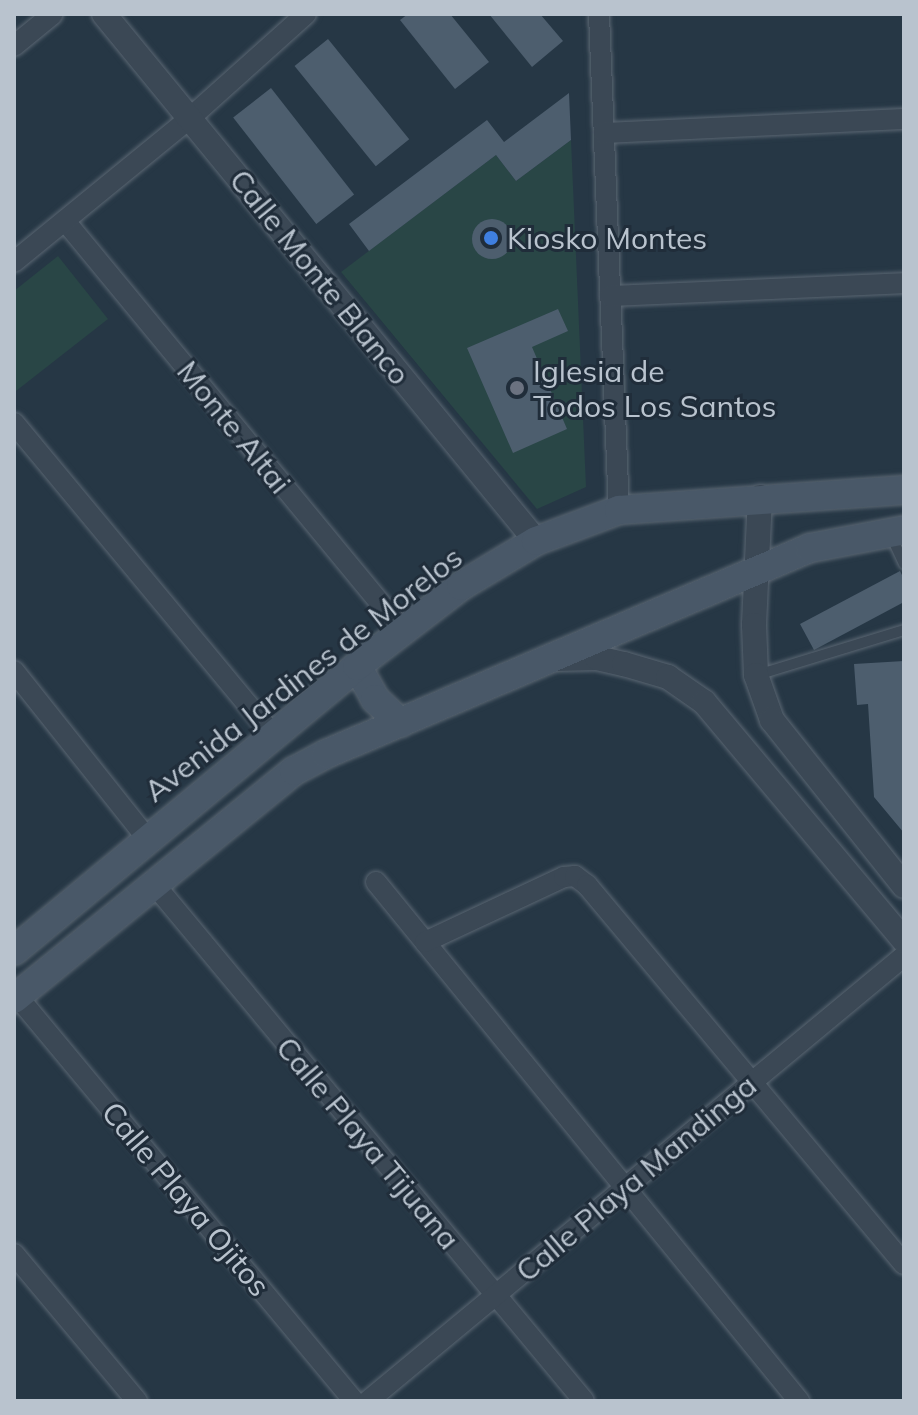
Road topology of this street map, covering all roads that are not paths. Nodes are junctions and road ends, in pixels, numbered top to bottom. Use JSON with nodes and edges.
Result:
{"nodes":[{"id":1,"x":53,"y":14,"type":"edge"},
{"id":2,"x":104,"y":14,"type":"edge"},
{"id":3,"x":306,"y":14,"type":"edge"},
{"id":4,"x":599,"y":14,"type":"edge"},
{"id":5,"x":14,"y":46,"type":"edge"},
{"id":6,"x":190,"y":118,"type":"junction"},
{"id":7,"x":904,"y":119,"type":"edge"},
{"id":8,"x":604,"y":133,"type":"junction"},
{"id":9,"x":65,"y":221,"type":"junction"},
{"id":10,"x":14,"y":262,"type":"edge"},
{"id":11,"x":904,"y":283,"type":"edge"},
{"id":12,"x":610,"y":296,"type":"junction"},
{"id":13,"x":14,"y":423,"type":"edge"},
{"id":14,"x":904,"y":490,"type":"edge"},
{"id":15,"x":760,"y":497,"type":"junction"},
{"id":16,"x":619,"y":510,"type":"junction"},
{"id":17,"x":896,"y":530,"type":"edge"},
{"id":18,"x":536,"y":541,"type":"junction"},
{"id":19,"x":904,"y":564,"type":"edge"},
{"id":20,"x":758,"y":570,"type":"junction"},
{"id":21,"x":904,"y":630,"type":"edge"},
{"id":22,"x":404,"y":632,"type":"junction"},
{"id":23,"x":548,"y":659,"type":"junction"},
{"id":24,"x":357,"y":666,"type":"junction"},
{"id":25,"x":756,"y":675,"type":"junction"},
{"id":26,"x":16,"y":677,"type":"edge"},
{"id":27,"x":401,"y":723,"type":"junction"},
{"id":28,"x":273,"y":735,"type":"junction"},
{"id":29,"x":839,"y":807,"type":"junction"},
{"id":30,"x":814,"y":830,"type":"junction"},
{"id":31,"x":149,"y":841,"type":"junction"},
{"id":32,"x":376,"y":882,"type":"dead end"},
{"id":33,"x":154,"y":884,"type":"junction"},
{"id":34,"x":904,"y":886,"type":"edge"},
{"id":35,"x":904,"y":940,"type":"edge"},
{"id":36,"x":425,"y":942,"type":"junction"},
{"id":37,"x":14,"y":951,"type":"edge"},
{"id":38,"x":904,"y":956,"type":"edge"},
{"id":39,"x":16,"y":997,"type":"edge"},
{"id":40,"x":752,"y":1080,"type":"junction"},
{"id":41,"x":622,"y":1188,"type":"junction"},
{"id":42,"x":14,"y":1254,"type":"edge"},
{"id":43,"x":904,"y":1264,"type":"edge"},
{"id":44,"x":494,"y":1296,"type":"junction"},
{"id":45,"x":137,"y":1401,"type":"edge"},
{"id":46,"x":354,"y":1401,"type":"edge"},
{"id":47,"x":368,"y":1401,"type":"edge"},
{"id":48,"x":584,"y":1401,"type":"edge"},
{"id":49,"x":799,"y":1401,"type":"edge"}],
"edges":[{"from":1,"to":5,"type":"street"},
{"from":2,"to":6,"type":"street","name":"Calle Monte Blanco"},
{"from":3,"to":6,"type":"street"},
{"from":4,"to":8,"type":"street"},
{"from":6,"to":9,"type":"street"},
{"from":6,"to":18,"type":"street","name":"Calle Monte Blanco"},
{"from":7,"to":8,"type":"street"},
{"from":8,"to":12,"type":"street"},
{"from":9,"to":10,"type":"street"},
{"from":9,"to":22,"type":"street","name":"Monte Altai"},
{"from":11,"to":12,"type":"street"},
{"from":12,"to":16,"type":"street"},
{"from":13,"to":28,"type":"street"},
{"from":14,"to":15,"type":"main road","name":"Avenida Jardines de Morelos"},
{"from":15,"to":16,"type":"main road","name":"Avenida Jardines de Morelos"},
{"from":15,"to":20,"type":"street"},
{"from":16,"to":18,"type":"main road","name":"Avenida Jardines de Morelos"},
{"from":17,"to":19,"type":"lane"},
{"from":17,"to":20,"type":"main road"},
{"from":18,"to":22,"type":"main road","name":"Avenida Jardines de Morelos"},
{"from":20,"to":23,"type":"main road"},
{"from":20,"to":25,"type":"street"},
{"from":21,"to":25,"type":"lane"},
{"from":22,"to":24,"type":"main road","name":"Avenida Jardines de Morelos"},
{"from":23,"to":27,"type":"main road"},
{"from":23,"to":30,"type":"street"},
{"from":24,"to":27,"type":"main road"},
{"from":24,"to":28,"type":"main road","name":"Avenida Jardines de Morelos"},
{"from":25,"to":29,"type":"street"},
{"from":26,"to":31,"type":"street"},
{"from":27,"to":33,"type":"main road"},
{"from":28,"to":31,"type":"main road","name":"Avenida Jardines de Morelos"},
{"from":29,"to":30,"type":"street"},
{"from":29,"to":34,"type":"street"},
{"from":30,"to":35,"type":"street"},
{"from":31,"to":37,"type":"main road","name":"Avenida Jardines de Morelos"},
{"from":32,"to":36,"type":"street"},
{"from":33,"to":39,"type":"main road"},
{"from":33,"to":44,"type":"street","name":"Calle Playa Tijuana"},
{"from":36,"to":40,"type":"street"},
{"from":36,"to":41,"type":"street"},
{"from":38,"to":40,"type":"street","name":"Calle Playa Mandinga"},
{"from":39,"to":46,"type":"street","name":"Calle Playa Ojitos"},
{"from":40,"to":41,"type":"street","name":"Calle Playa Mandinga"},
{"from":40,"to":43,"type":"street"},
{"from":41,"to":44,"type":"street","name":"Calle Playa Mandinga"},
{"from":41,"to":49,"type":"street"},
{"from":42,"to":45,"type":"street"},
{"from":44,"to":47,"type":"street","name":"Calle Playa Mandinga"},
{"from":44,"to":48,"type":"street","name":"Calle Playa Tijuana"}]}
